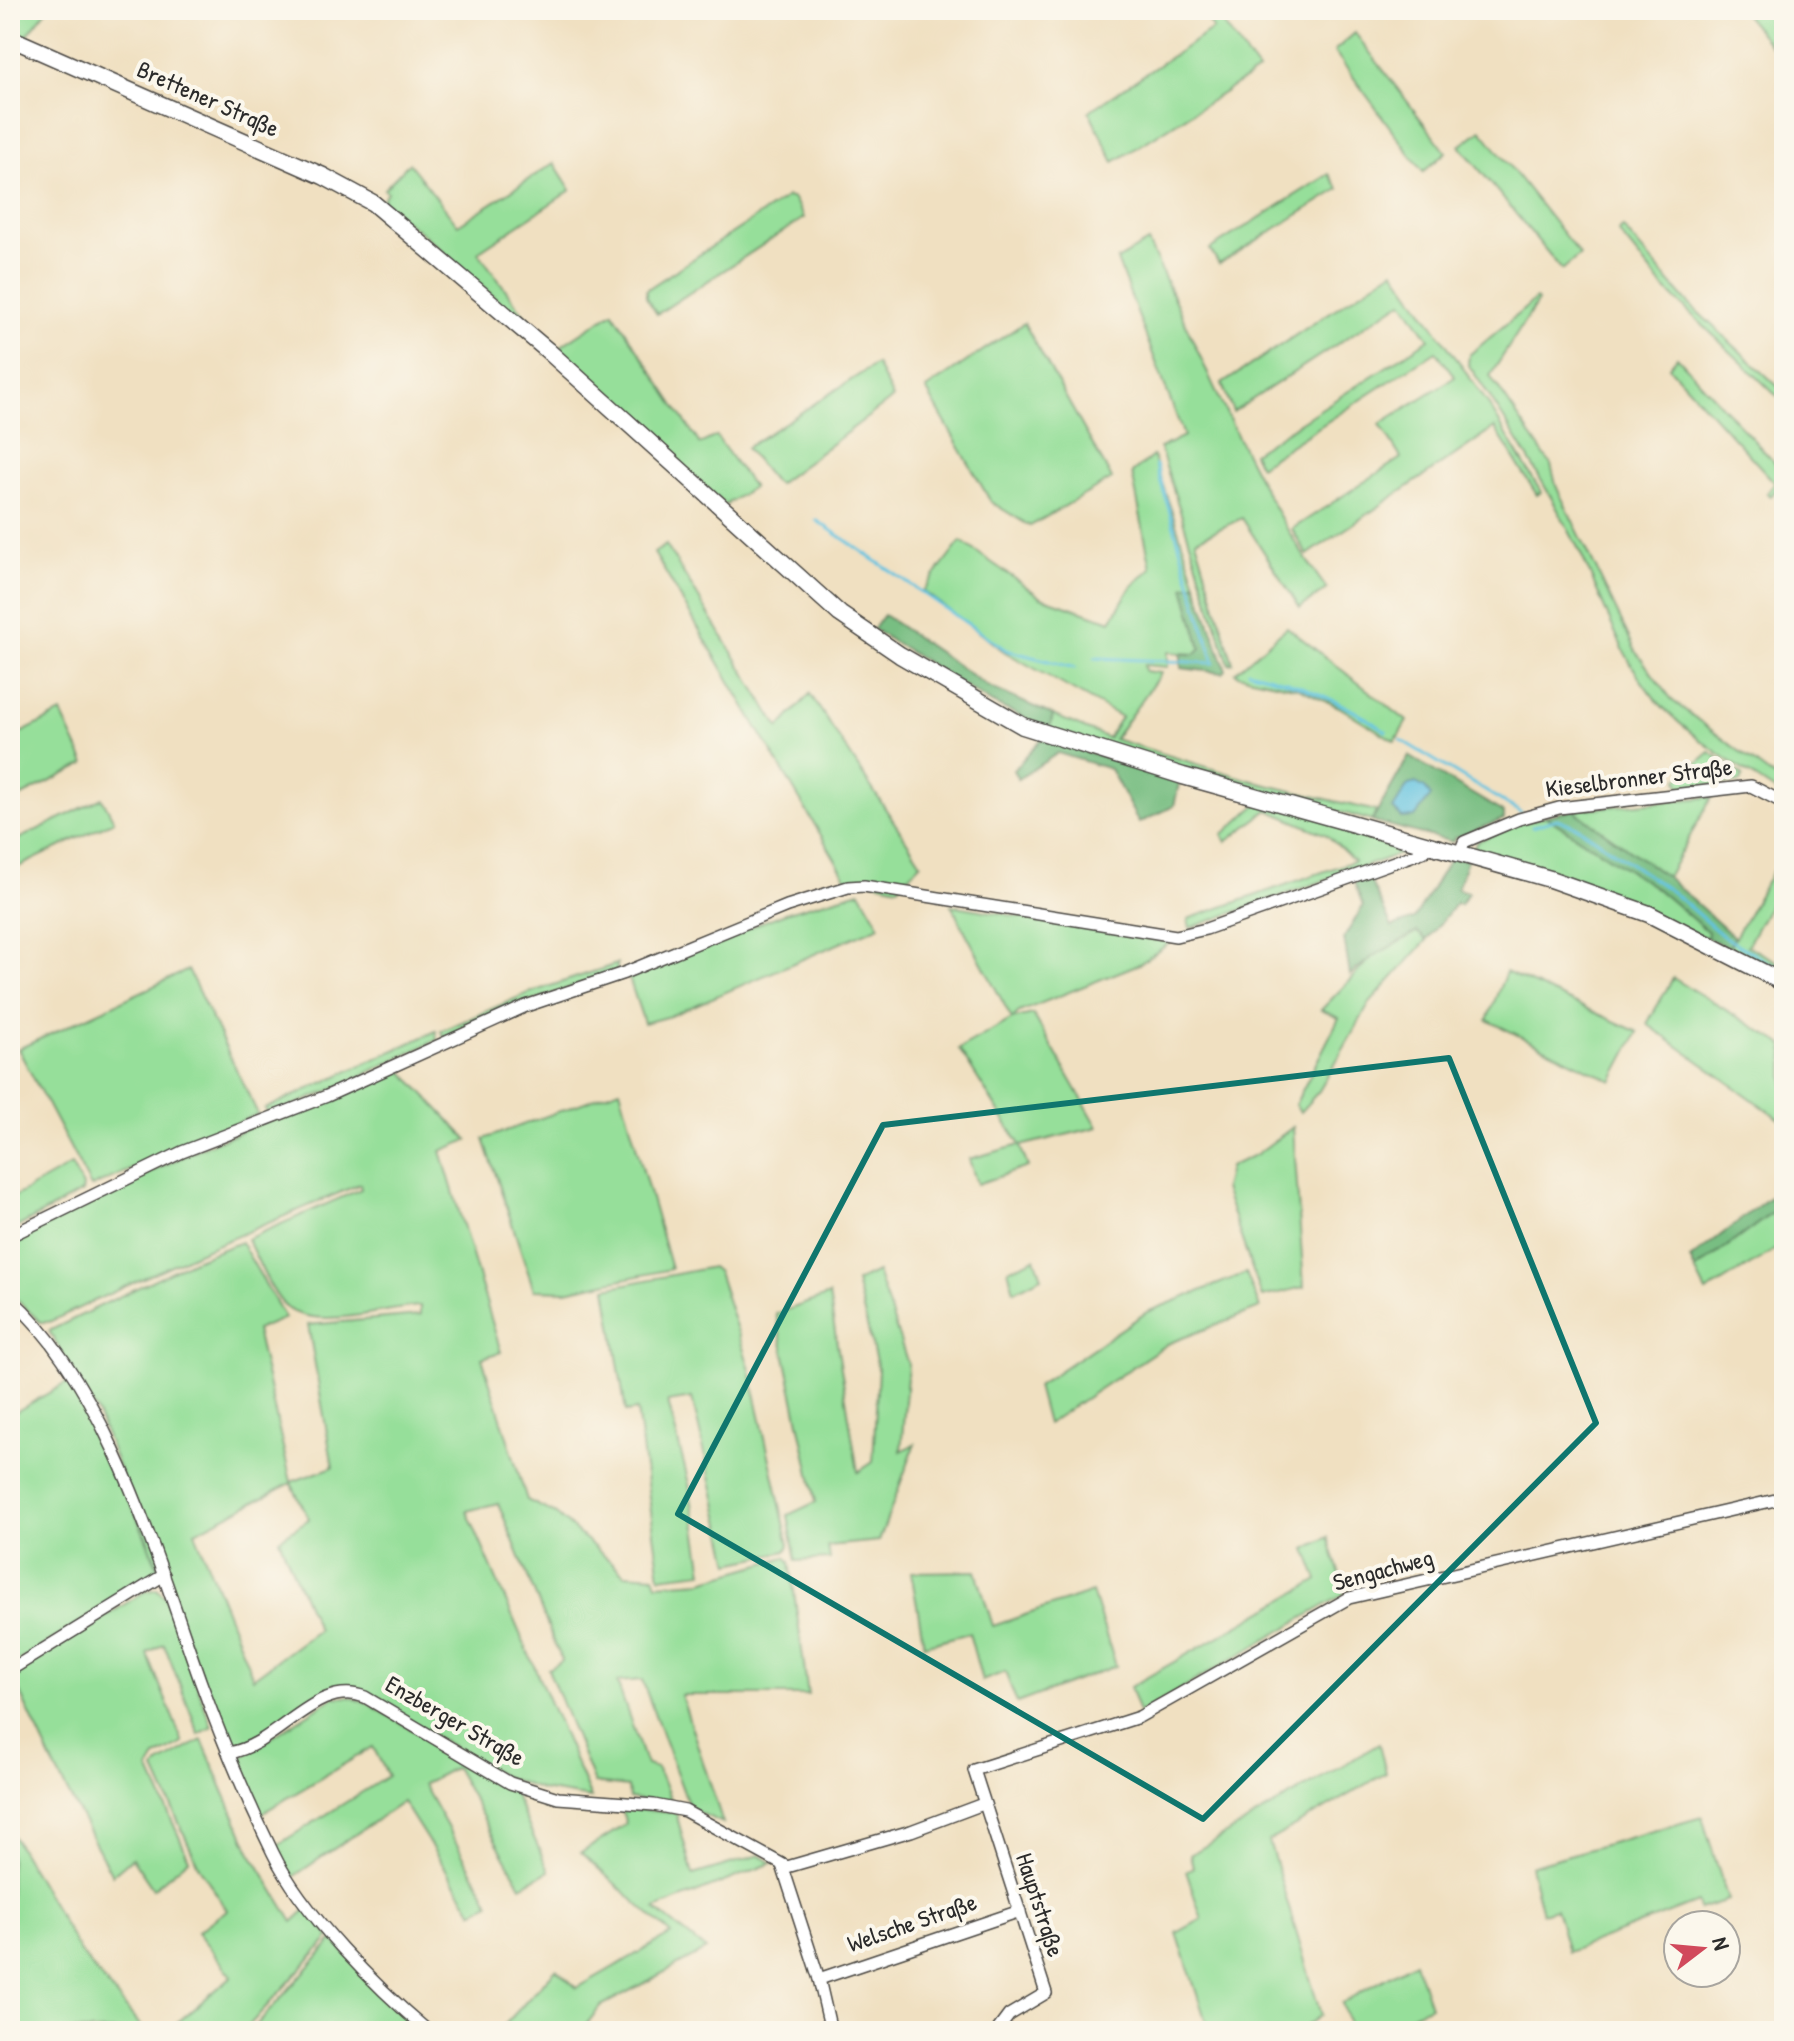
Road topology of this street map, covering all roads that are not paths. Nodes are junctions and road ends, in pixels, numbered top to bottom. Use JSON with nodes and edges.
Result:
{"nodes":[{"id":1,"x":10,"y":38,"type":"edge"},
{"id":2,"x":1784,"y":803,"type":"edge"},
{"id":3,"x":1431,"y":844,"type":"junction"},
{"id":4,"x":1460,"y":852,"type":"junction"},
{"id":5,"x":1784,"y":983,"type":"edge"},
{"id":6,"x":10,"y":1236,"type":"edge"},
{"id":7,"x":10,"y":1298,"type":"edge"},
{"id":8,"x":1784,"y":1498,"type":"edge"},
{"id":9,"x":164,"y":1575,"type":"junction"},
{"id":10,"x":10,"y":1670,"type":"edge"},
{"id":11,"x":229,"y":1753,"type":"junction"},
{"id":12,"x":974,"y":1770,"type":"joint"},
{"id":13,"x":983,"y":1804,"type":"junction"},
{"id":14,"x":782,"y":1865,"type":"junction"},
{"id":15,"x":1020,"y":1911,"type":"junction"},
{"id":16,"x":819,"y":1979,"type":"junction"},
{"id":17,"x":428,"y":2031,"type":"edge"},
{"id":18,"x":831,"y":2031,"type":"edge"},
{"id":19,"x":997,"y":2031,"type":"edge"}],
"edges":[{"from":1,"to":3,"type":"main road","name":"Brettener Straße"},
{"from":2,"to":4,"type":"street","name":"Kieselbronner Straße"},
{"from":3,"to":4,"type":"main road","name":"Brettener Straße"},
{"from":3,"to":6,"type":"street"},
{"from":4,"to":5,"type":"main road","name":"Brettener Straße"},
{"from":7,"to":9,"type":"street"},
{"from":8,"to":12,"type":"street","name":"Sengachweg"},
{"from":9,"to":10,"type":"street"},
{"from":9,"to":11,"type":"street"},
{"from":11,"to":14,"type":"street","name":"Enzberger Straße"},
{"from":11,"to":17,"type":"street"},
{"from":12,"to":13,"type":"street","name":"Hauptstraße"},
{"from":13,"to":14,"type":"street"},
{"from":13,"to":15,"type":"street","name":"Hauptstraße"},
{"from":14,"to":16,"type":"street"},
{"from":15,"to":16,"type":"street","name":"Welsche Straße"},
{"from":15,"to":19,"type":"street","name":"Hauptstraße"},
{"from":16,"to":18,"type":"street"}]}
